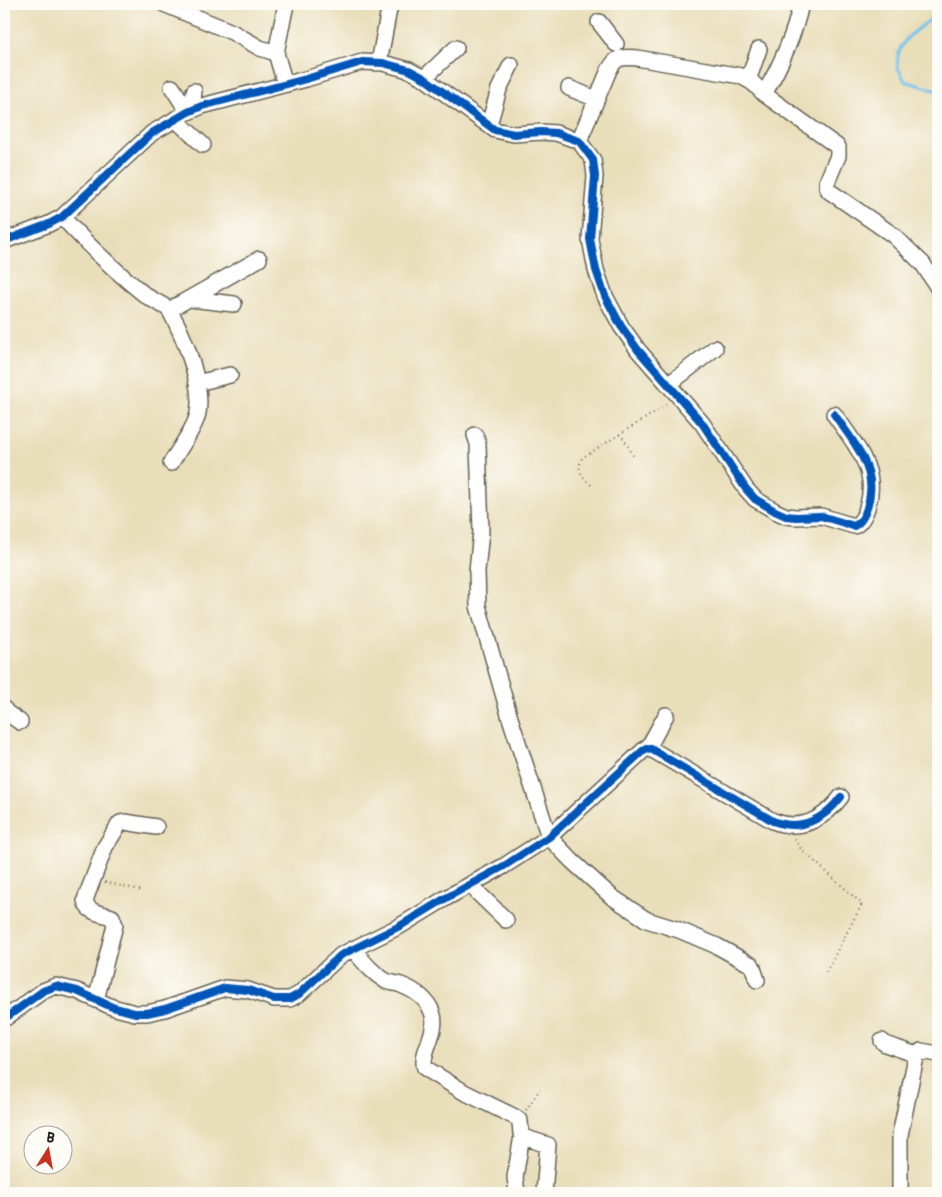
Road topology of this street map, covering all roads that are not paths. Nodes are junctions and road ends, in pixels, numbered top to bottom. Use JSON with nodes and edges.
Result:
{"nodes":[{"id":1,"x":286,"y":4,"type":"edge"},
{"id":2,"x":390,"y":4,"type":"edge"},
{"id":3,"x":801,"y":4,"type":"edge"},
{"id":4,"x":169,"y":5,"type":"edge"},
{"id":5,"x":599,"y":22,"type":"dead end"},
{"id":6,"x":456,"y":48,"type":"dead end"},
{"id":7,"x":758,"y":49,"type":"dead end"},
{"id":8,"x":620,"y":51,"type":"junction"},
{"id":9,"x":276,"y":53,"type":"junction"},
{"id":10,"x":315,"y":60,"type":"dead end"},
{"id":11,"x":379,"y":62,"type":"junction"},
{"id":12,"x":511,"y":65,"type":"dead end"},
{"id":13,"x":321,"y":74,"type":"junction"},
{"id":14,"x":424,"y":78,"type":"junction"},
{"id":15,"x":746,"y":79,"type":"junction"},
{"id":16,"x":285,"y":84,"type":"junction"},
{"id":17,"x":172,"y":87,"type":"dead end"},
{"id":18,"x":569,"y":88,"type":"dead end"},
{"id":19,"x":194,"y":91,"type":"dead end"},
{"id":20,"x":764,"y":94,"type":"junction"},
{"id":21,"x":596,"y":99,"type":"junction"},
{"id":22,"x":185,"y":114,"type":"junction"},
{"id":23,"x":489,"y":125,"type":"junction"},
{"id":24,"x":579,"y":141,"type":"junction"},
{"id":25,"x":203,"y":145,"type":"dead end"},
{"id":26,"x":62,"y":217,"type":"junction"},
{"id":27,"x":4,"y":241,"type":"edge"},
{"id":28,"x":259,"y":259,"type":"dead end"},
{"id":29,"x":938,"y":288,"type":"edge"},
{"id":30,"x":190,"y":299,"type":"junction"},
{"id":31,"x":234,"y":304,"type":"dead end"},
{"id":32,"x":169,"y":310,"type":"junction"},
{"id":33,"x":715,"y":348,"type":"dead end"},
{"id":34,"x":230,"y":375,"type":"dead end"},
{"id":35,"x":197,"y":383,"type":"junction"},
{"id":36,"x":668,"y":385,"type":"junction"},
{"id":37,"x":834,"y":414,"type":"dead end"},
{"id":38,"x":475,"y":435,"type":"dead end"},
{"id":39,"x":171,"y":462,"type":"dead end"},
{"id":40,"x":4,"y":709,"type":"edge"},
{"id":41,"x":666,"y":715,"type":"dead end"},
{"id":42,"x":20,"y":722,"type":"dead end"},
{"id":43,"x":648,"y":748,"type":"junction"},
{"id":44,"x":841,"y":797,"type":"dead end"},
{"id":45,"x":156,"y":827,"type":"dead end"},
{"id":46,"x":549,"y":837,"type":"junction"},
{"id":47,"x":472,"y":883,"type":"junction"},
{"id":48,"x":506,"y":920,"type":"dead end"},
{"id":49,"x":353,"y":948,"type":"junction"},
{"id":50,"x":756,"y":980,"type":"dead end"},
{"id":51,"x":96,"y":1000,"type":"junction"},
{"id":52,"x":4,"y":1019,"type":"edge"},
{"id":53,"x":882,"y":1041,"type":"dead end"},
{"id":54,"x":938,"y":1054,"type":"edge"},
{"id":55,"x":917,"y":1055,"type":"junction"},
{"id":56,"x":521,"y":1128,"type":"junction"},
{"id":57,"x":517,"y":1193,"type":"edge"},
{"id":58,"x":544,"y":1193,"type":"edge"},
{"id":59,"x":900,"y":1193,"type":"edge"}],
"edges":[{"from":1,"to":9,"type":"street"},
{"from":2,"to":11,"type":"street"},
{"from":3,"to":20,"type":"street"},
{"from":4,"to":9,"type":"street"},
{"from":5,"to":8,"type":"street"},
{"from":6,"to":14,"type":"street"},
{"from":7,"to":15,"type":"street"},
{"from":8,"to":15,"type":"street"},
{"from":8,"to":21,"type":"street"},
{"from":9,"to":16,"type":"street"},
{"from":10,"to":13,"type":"street"},
{"from":11,"to":13,"type":"street"},
{"from":11,"to":14,"type":"street"},
{"from":12,"to":23,"type":"street"},
{"from":13,"to":16,"type":"street"},
{"from":14,"to":23,"type":"street"},
{"from":15,"to":20,"type":"street"},
{"from":16,"to":22,"type":"street"},
{"from":17,"to":22,"type":"street"},
{"from":18,"to":21,"type":"street"},
{"from":19,"to":22,"type":"street"},
{"from":20,"to":29,"type":"street"},
{"from":21,"to":24,"type":"street"},
{"from":22,"to":25,"type":"street"},
{"from":22,"to":26,"type":"street"},
{"from":23,"to":24,"type":"street"},
{"from":24,"to":36,"type":"street"},
{"from":26,"to":27,"type":"street"},
{"from":26,"to":32,"type":"street"},
{"from":28,"to":30,"type":"street"},
{"from":30,"to":31,"type":"street"},
{"from":30,"to":32,"type":"street"},
{"from":32,"to":35,"type":"street"},
{"from":33,"to":36,"type":"street"},
{"from":34,"to":35,"type":"street"},
{"from":35,"to":39,"type":"street"},
{"from":36,"to":37,"type":"street"},
{"from":38,"to":46,"type":"street"},
{"from":40,"to":42,"type":"street"},
{"from":41,"to":43,"type":"street"},
{"from":43,"to":44,"type":"street"},
{"from":43,"to":46,"type":"street"},
{"from":45,"to":51,"type":"street"},
{"from":46,"to":47,"type":"street"},
{"from":46,"to":50,"type":"street"},
{"from":47,"to":48,"type":"street"},
{"from":47,"to":49,"type":"street"},
{"from":49,"to":51,"type":"street"},
{"from":49,"to":56,"type":"street"},
{"from":51,"to":52,"type":"street"},
{"from":53,"to":55,"type":"street"},
{"from":54,"to":55,"type":"street"},
{"from":55,"to":59,"type":"street"},
{"from":56,"to":57,"type":"street"},
{"from":56,"to":58,"type":"street"}]}
